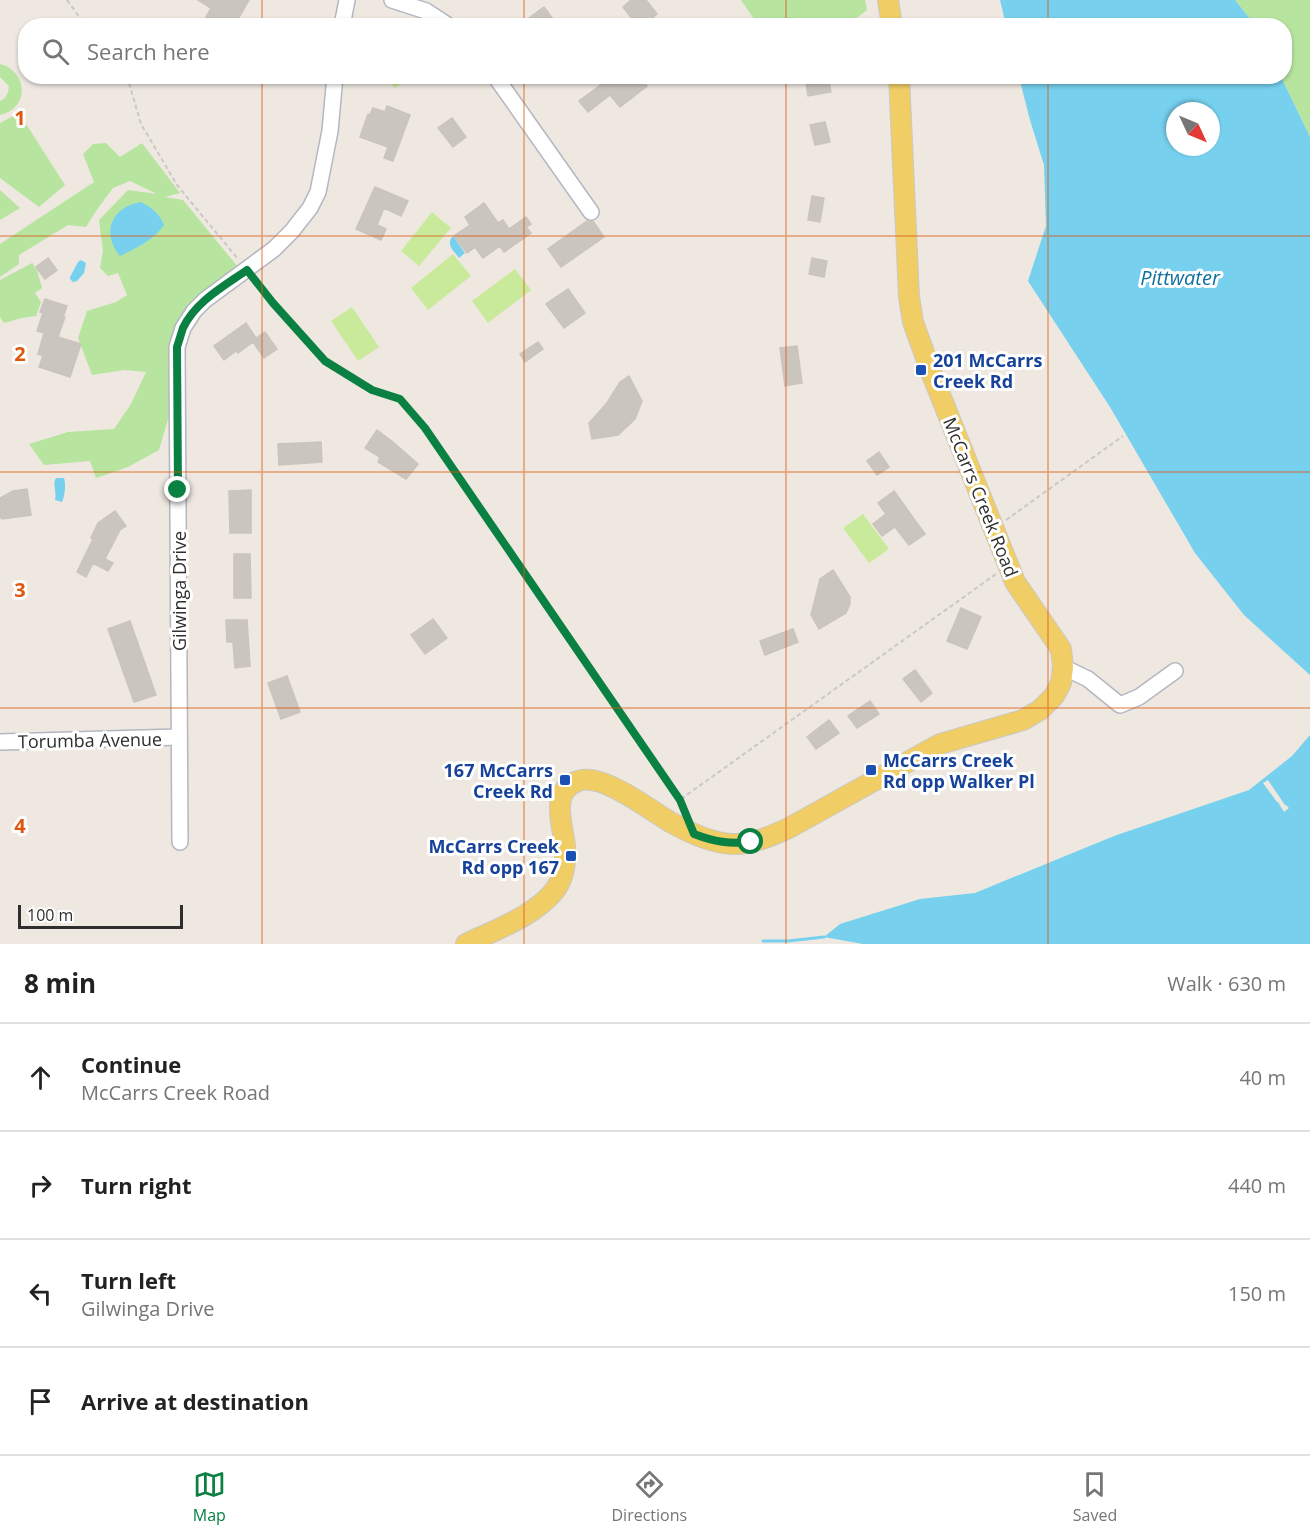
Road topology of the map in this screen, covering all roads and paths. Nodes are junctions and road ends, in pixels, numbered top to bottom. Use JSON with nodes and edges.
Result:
{"nodes":[{"id":1,"x":67,"y":0,"type":"edge"},
{"id":2,"x":347,"y":0,"type":"edge"},
{"id":3,"x":392,"y":0,"type":"edge"},
{"id":4,"x":888,"y":0,"type":"edge"},
{"id":5,"x":80,"y":18,"type":"edge"},
{"id":6,"x":344,"y":18,"type":"edge"},
{"id":7,"x":437,"y":18,"type":"edge"},
{"id":8,"x":891,"y":18,"type":"edge"},
{"id":9,"x":129,"y":84,"type":"edge"},
{"id":10,"x":334,"y":84,"type":"edge"},
{"id":11,"x":501,"y":84,"type":"edge"},
{"id":12,"x":899,"y":84,"type":"edge"},
{"id":13,"x":591,"y":212,"type":"dead end"},
{"id":14,"x":247,"y":270,"type":"junction"},
{"id":15,"x":1123,"y":436,"type":"dead end"},
{"id":16,"x":994,"y":529,"type":"junction"},
{"id":17,"x":1008,"y":565,"type":"junction"},
{"id":18,"x":1063,"y":667,"type":"junction"},
{"id":19,"x":1176,"y":671,"type":"dead end"},
{"id":20,"x":179,"y":737,"type":"junction"},
{"id":21,"x":0,"y":742,"type":"edge"},
{"id":22,"x":680,"y":800,"type":"junction"},
{"id":23,"x":694,"y":834,"type":"junction"},
{"id":24,"x":180,"y":842,"type":"dead end"},
{"id":25,"x":466,"y":944,"type":"edge"}],
"edges":[{"from":1,"to":5,"type":"path"},
{"from":2,"to":6,"type":"street"},
{"from":3,"to":7,"type":"street"},
{"from":4,"to":8,"type":"main road"},
{"from":9,"to":14,"type":"path"},
{"from":10,"to":14,"type":"street","name":"Gilwinga Drive"},
{"from":11,"to":13,"type":"street"},
{"from":12,"to":16,"type":"main road","name":"McCarrs Creek Road"},
{"from":14,"to":20,"type":"street","name":"Gilwinga Drive"},
{"from":14,"to":22,"type":"path"},
{"from":15,"to":16,"type":"path"},
{"from":16,"to":17,"type":"main road","name":"McCarrs Creek Road"},
{"from":17,"to":18,"type":"main road","name":"McCarrs Creek Road"},
{"from":17,"to":22,"type":"path"},
{"from":18,"to":19,"type":"street"},
{"from":18,"to":23,"type":"main road"},
{"from":20,"to":21,"type":"street","name":"Torumba Avenue"},
{"from":20,"to":24,"type":"street","name":"Gilwinga Drive"},
{"from":22,"to":23,"type":"path"},
{"from":23,"to":25,"type":"main road"}]}
